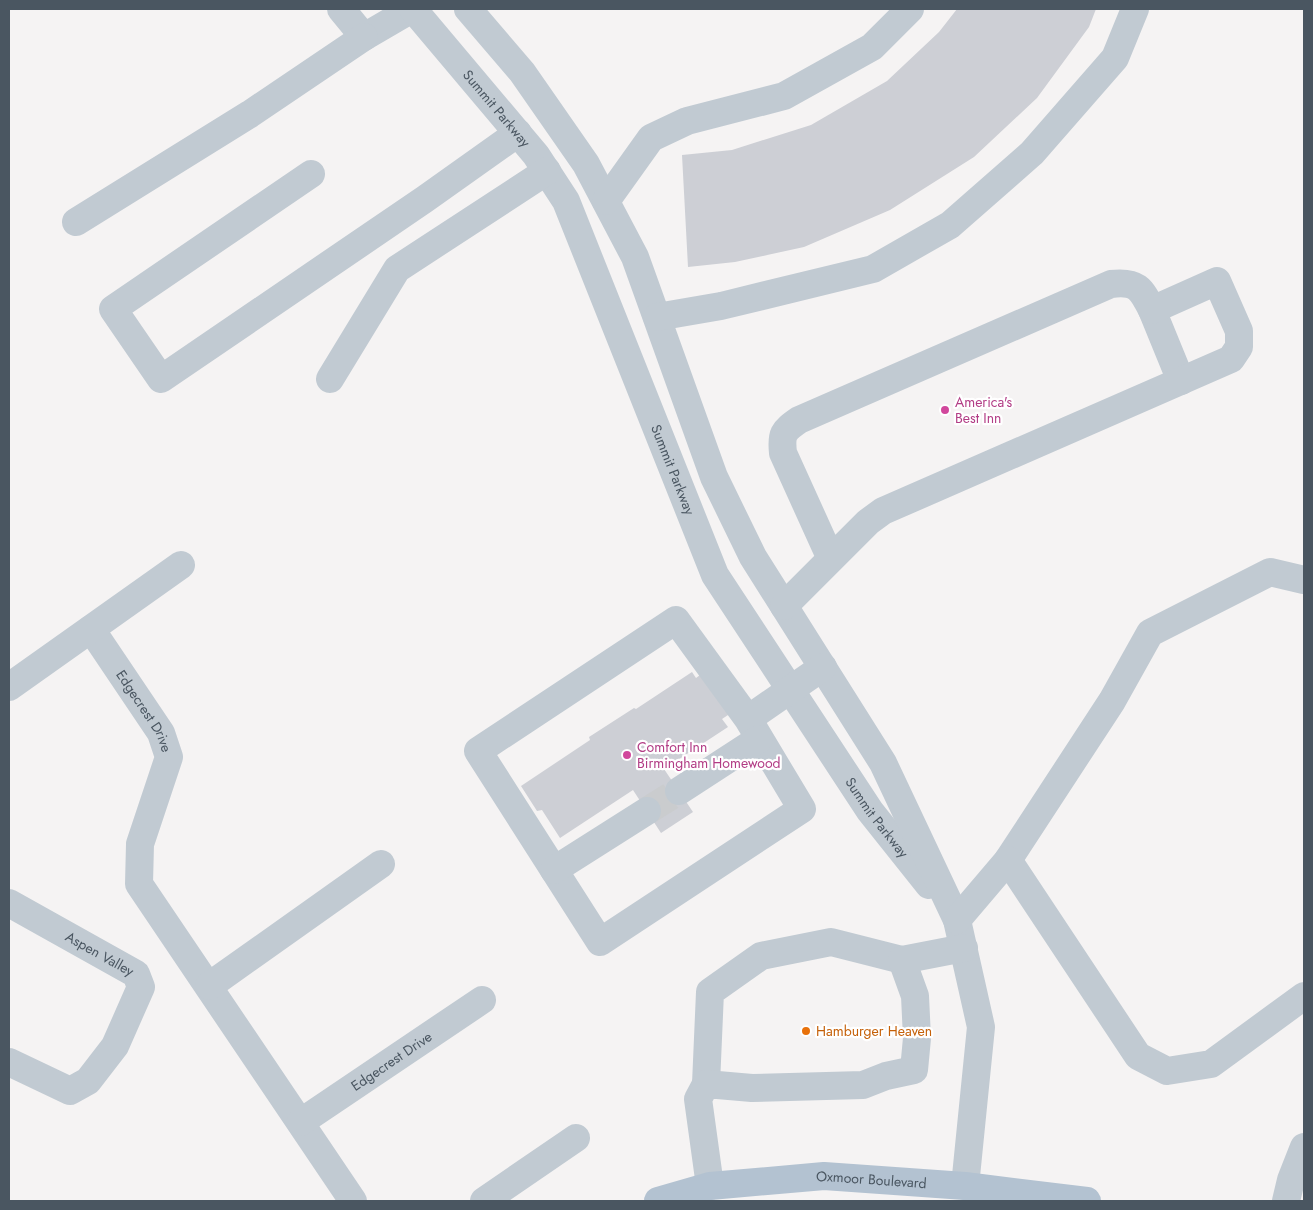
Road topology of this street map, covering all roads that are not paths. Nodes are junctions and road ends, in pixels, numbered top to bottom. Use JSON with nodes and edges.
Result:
{"nodes":[{"id":1,"x":341,"y":9,"type":"edge"},
{"id":2,"x":412,"y":9,"type":"edge"},
{"id":3,"x":459,"y":9,"type":"edge"},
{"id":4,"x":468,"y":9,"type":"edge"},
{"id":5,"x":910,"y":9,"type":"edge"},
{"id":6,"x":1135,"y":9,"type":"edge"},
{"id":7,"x":431,"y":30,"type":"junction"},
{"id":8,"x":364,"y":36,"type":"junction"},
{"id":9,"x":518,"y":133,"type":"junction"},
{"id":10,"x":547,"y":171,"type":"junction"},
{"id":11,"x":311,"y":174,"type":"dead end"},
{"id":12,"x":606,"y":200,"type":"junction"},
{"id":13,"x":76,"y":222,"type":"dead end"},
{"id":14,"x":1152,"y":310,"type":"junction"},
{"id":15,"x":657,"y":317,"type":"junction"},
{"id":16,"x":330,"y":379,"type":"dead end"},
{"id":17,"x":1181,"y":381,"type":"junction"},
{"id":18,"x":831,"y":559,"type":"junction"},
{"id":19,"x":181,"y":565,"type":"dead end"},
{"id":20,"x":1304,"y":580,"type":"edge"},
{"id":21,"x":784,"y":606,"type":"junction"},
{"id":22,"x":91,"y":629,"type":"junction"},
{"id":23,"x":823,"y":668,"type":"junction"},
{"id":24,"x":9,"y":687,"type":"edge"},
{"id":25,"x":790,"y":690,"type":"junction"},
{"id":26,"x":754,"y":729,"type":"junction"},
{"id":27,"x":679,"y":791,"type":"tunnel mouth"},
{"id":28,"x":647,"y":812,"type":"tunnel mouth"},
{"id":29,"x":1008,"y":860,"type":"junction"},
{"id":30,"x":381,"y":864,"type":"dead end"},
{"id":31,"x":554,"y":870,"type":"junction"},
{"id":32,"x":9,"y":903,"type":"edge"},
{"id":33,"x":958,"y":920,"type":"junction"},
{"id":34,"x":964,"y":948,"type":"junction"},
{"id":35,"x":902,"y":960,"type":"junction"},
{"id":36,"x":209,"y":986,"type":"junction"},
{"id":37,"x":1304,"y":996,"type":"edge"},
{"id":38,"x":482,"y":1000,"type":"dead end"},
{"id":39,"x":9,"y":1062,"type":"edge"},
{"id":40,"x":706,"y":1084,"type":"junction"},
{"id":41,"x":300,"y":1122,"type":"junction"},
{"id":42,"x":576,"y":1138,"type":"dead end"},
{"id":43,"x":1304,"y":1147,"type":"edge"},
{"id":44,"x":710,"y":1186,"type":"junction"},
{"id":45,"x":965,"y":1186,"type":"junction"},
{"id":46,"x":354,"y":1201,"type":"edge"},
{"id":47,"x":484,"y":1201,"type":"edge"},
{"id":48,"x":658,"y":1201,"type":"edge"},
{"id":49,"x":1088,"y":1201,"type":"edge"},
{"id":50,"x":1286,"y":1201,"type":"edge"}],
"edges":[{"from":1,"to":8,"type":"street"},
{"from":2,"to":7,"type":"street","name":"Summit Parkway"},
{"from":2,"to":8,"type":"street"},
{"from":3,"to":7,"type":"street"},
{"from":4,"to":12,"type":"street","name":"Summit Parkway"},
{"from":5,"to":12,"type":"street"},
{"from":6,"to":15,"type":"street"},
{"from":7,"to":9,"type":"street","name":"Summit Parkway"},
{"from":8,"to":13,"type":"street"},
{"from":9,"to":10,"type":"street","name":"Summit Parkway"},
{"from":9,"to":11,"type":"street"},
{"from":10,"to":16,"type":"street"},
{"from":10,"to":25,"type":"street","name":"Summit Parkway"},
{"from":12,"to":15,"type":"street","name":"Summit Parkway"},
{"from":14,"to":17,"type":"street"},
{"from":14,"to":17,"type":"street"},
{"from":14,"to":18,"type":"street"},
{"from":15,"to":21,"type":"street","name":"Summit Parkway"},
{"from":17,"to":18,"type":"street"},
{"from":18,"to":21,"type":"street"},
{"from":19,"to":22,"type":"street"},
{"from":20,"to":29,"type":"street"},
{"from":21,"to":23,"type":"street","name":"Summit Parkway"},
{"from":22,"to":24,"type":"street"},
{"from":22,"to":36,"type":"street","name":"Edgecrest Drive"},
{"from":23,"to":25,"type":"street"},
{"from":23,"to":33,"type":"street","name":"Summit Parkway"},
{"from":25,"to":26,"type":"street"},
{"from":25,"to":33,"type":"street","name":"Summit Parkway"},
{"from":26,"to":27,"type":"street"},
{"from":26,"to":31,"type":"street"},
{"from":26,"to":31,"type":"street"},
{"from":28,"to":31,"type":"street"},
{"from":29,"to":33,"type":"street"},
{"from":29,"to":37,"type":"street"},
{"from":30,"to":36,"type":"street"},
{"from":32,"to":39,"type":"street","name":"Aspen Valley"},
{"from":33,"to":34,"type":"street","name":"Summit Parkway"},
{"from":34,"to":35,"type":"street"},
{"from":34,"to":45,"type":"street","name":"Summit Parkway"},
{"from":35,"to":40,"type":"street"},
{"from":35,"to":40,"type":"street"},
{"from":36,"to":41,"type":"street","name":"Edgecrest Drive"},
{"from":38,"to":41,"type":"street","name":"Edgecrest Drive"},
{"from":40,"to":44,"type":"street"},
{"from":41,"to":46,"type":"street","name":"Edgecrest Drive"},
{"from":42,"to":47,"type":"street"},
{"from":43,"to":50,"type":"street"},
{"from":44,"to":45,"type":"main road","name":"Oxmoor Boulevard"},
{"from":44,"to":48,"type":"main road","name":"Oxmoor Boulevard"},
{"from":45,"to":49,"type":"main road","name":"Oxmoor Boulevard"}]}
